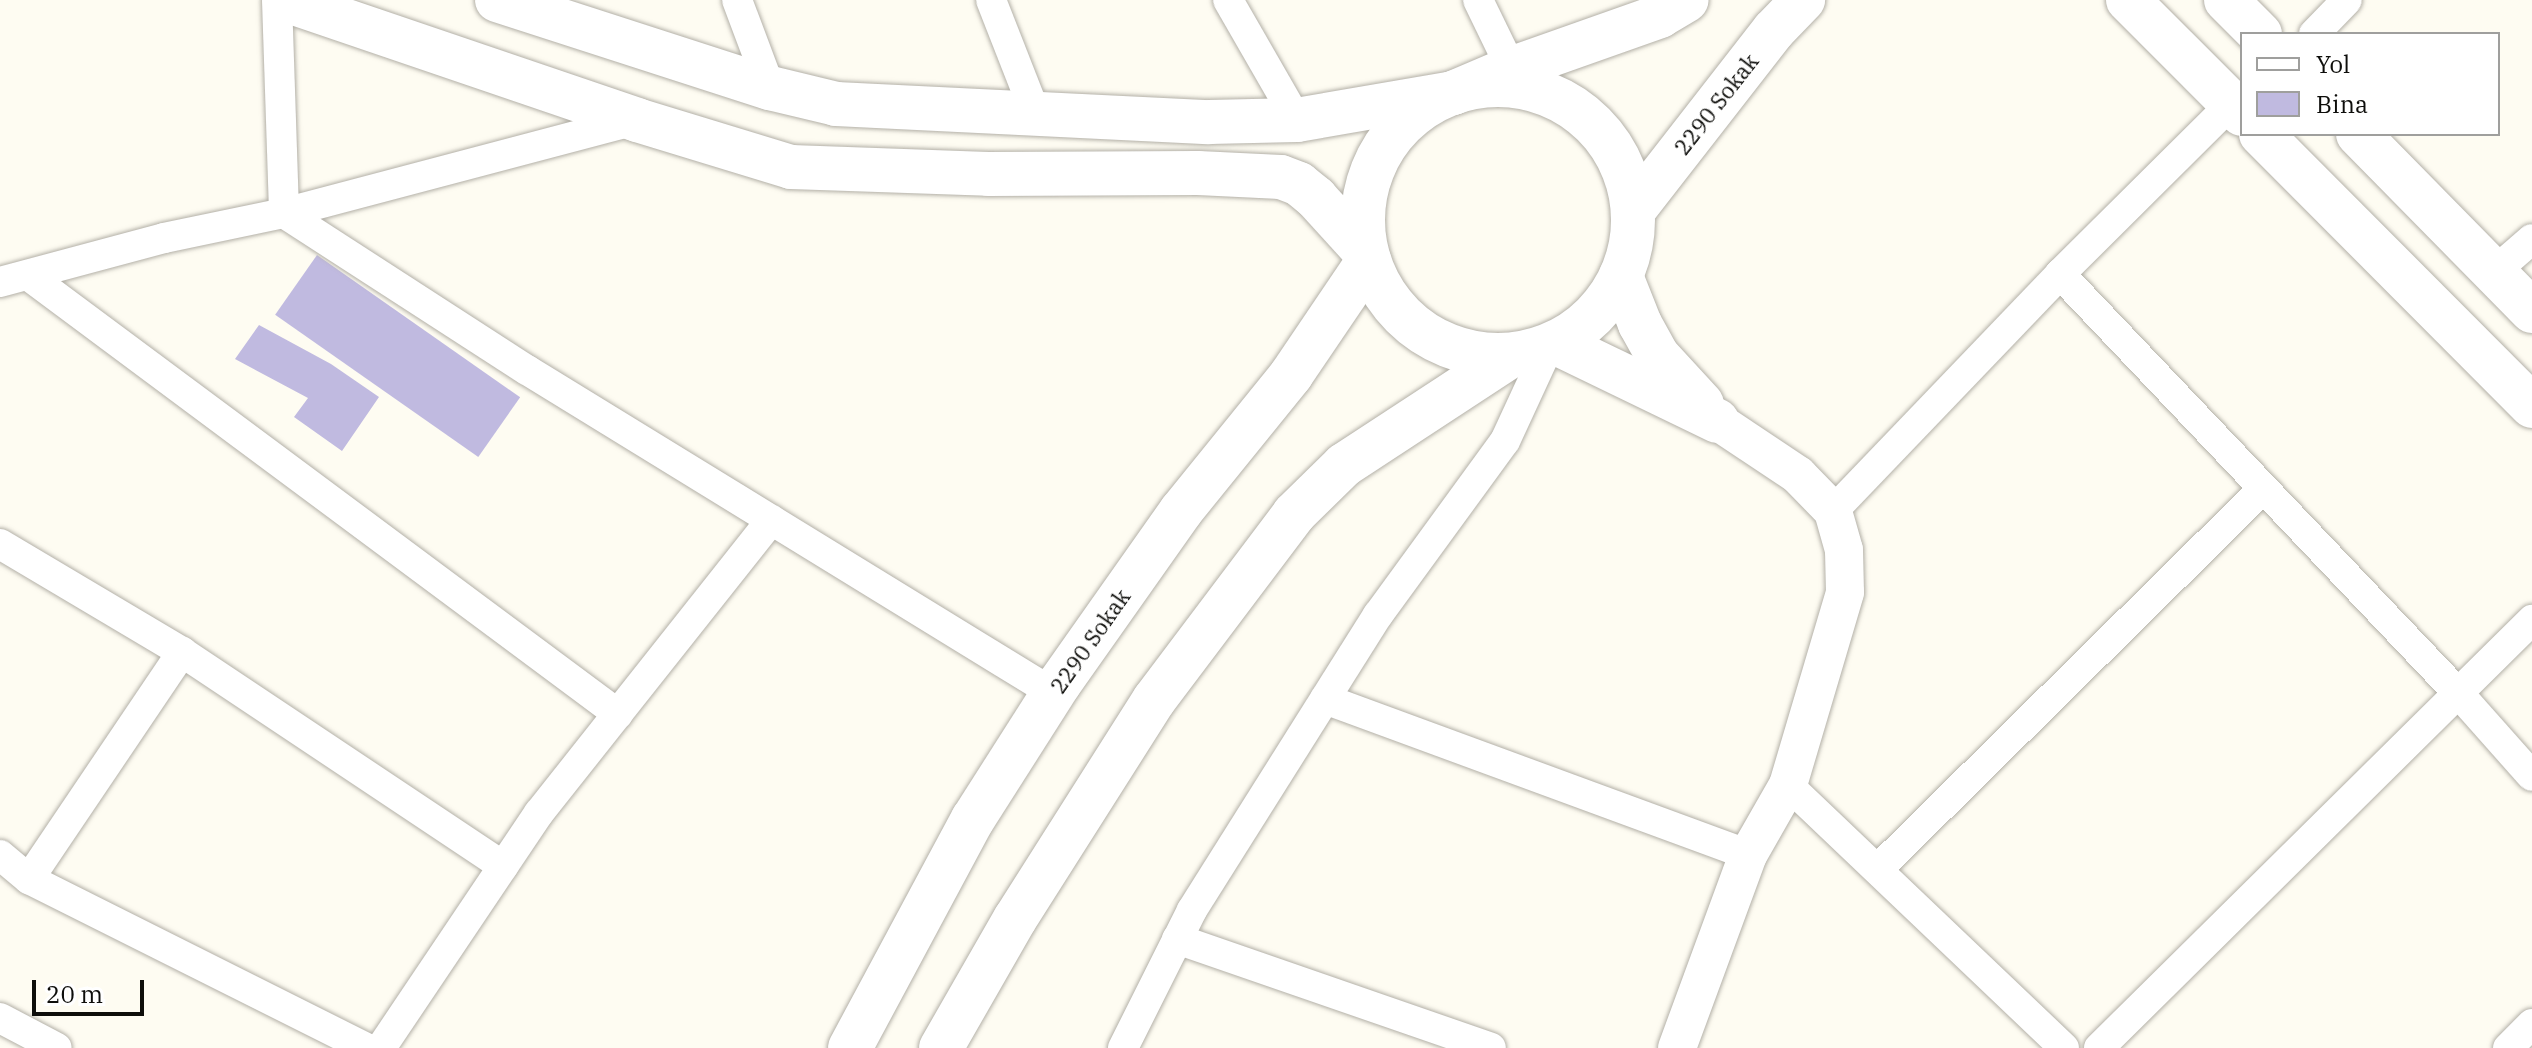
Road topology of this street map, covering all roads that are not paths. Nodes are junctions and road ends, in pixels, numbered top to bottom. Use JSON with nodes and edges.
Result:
{"nodes":[{"id":1,"x":277,"y":0,"type":"edge"},
{"id":2,"x":285,"y":0,"type":"edge"},
{"id":3,"x":497,"y":0,"type":"edge"},
{"id":4,"x":737,"y":0,"type":"edge"},
{"id":5,"x":991,"y":0,"type":"edge"},
{"id":6,"x":1228,"y":0,"type":"edge"},
{"id":7,"x":1478,"y":0,"type":"edge"},
{"id":8,"x":1687,"y":0,"type":"edge"},
{"id":9,"x":1803,"y":0,"type":"edge"},
{"id":10,"x":2128,"y":0,"type":"edge"},
{"id":11,"x":2226,"y":0,"type":"edge"},
{"id":12,"x":2347,"y":0,"type":"edge"},
{"id":13,"x":2258,"y":32,"type":"edge"},
{"id":14,"x":2316,"y":32,"type":"edge"},
{"id":15,"x":1511,"y":68,"type":"junction"},
{"id":16,"x":770,"y":88,"type":"junction"},
{"id":17,"x":1453,"y":93,"type":"junction"},
{"id":18,"x":2237,"y":109,"type":"edge"},
{"id":19,"x":1036,"y":115,"type":"junction"},
{"id":20,"x":637,"y":120,"type":"junction"},
{"id":21,"x":1297,"y":120,"type":"junction"},
{"id":22,"x":2263,"y":136,"type":"edge"},
{"id":23,"x":2360,"y":136,"type":"edge"},
{"id":24,"x":1633,"y":211,"type":"junction"},
{"id":25,"x":284,"y":213,"type":"junction"},
{"id":26,"x":2532,"y":239,"type":"edge"},
{"id":27,"x":1368,"y":257,"type":"junction"},
{"id":28,"x":2494,"y":272,"type":"junction"},
{"id":29,"x":2060,"y":274,"type":"junction"},
{"id":30,"x":1621,"y":276,"type":"junction"},
{"id":31,"x":14,"y":279,"type":"edge"},
{"id":32,"x":2532,"y":311,"type":"edge"},
{"id":33,"x":1539,"y":349,"type":"junction"},
{"id":34,"x":2532,"y":406,"type":"edge"},
{"id":35,"x":1717,"y":421,"type":"junction"},
{"id":36,"x":2264,"y":488,"type":"junction"},
{"id":37,"x":1833,"y":511,"type":"junction"},
{"id":38,"x":771,"y":520,"type":"junction"},
{"id":39,"x":0,"y":544,"type":"edge"},
{"id":40,"x":2532,"y":620,"type":"edge"},
{"id":41,"x":182,"y":652,"type":"junction"},
{"id":42,"x":1053,"y":693,"type":"junction"},
{"id":43,"x":2460,"y":695,"type":"junction"},
{"id":44,"x":1325,"y":699,"type":"junction"},
{"id":45,"x":618,"y":714,"type":"junction"},
{"id":46,"x":2532,"y":776,"type":"edge"},
{"id":47,"x":1788,"y":785,"type":"junction"},
{"id":48,"x":0,"y":855,"type":"edge"},
{"id":49,"x":1748,"y":855,"type":"junction"},
{"id":50,"x":503,"y":866,"type":"junction"},
{"id":51,"x":1878,"y":869,"type":"junction"},
{"id":52,"x":29,"y":879,"type":"junction"},
{"id":53,"x":1177,"y":939,"type":"junction"},
{"id":54,"x":0,"y":1018,"type":"edge"},
{"id":55,"x":2532,"y":1024,"type":"edge"},
{"id":56,"x":24,"y":1041,"type":"edge"},
{"id":57,"x":57,"y":1048,"type":"edge"},
{"id":58,"x":366,"y":1048,"type":"edge"},
{"id":59,"x":381,"y":1048,"type":"edge"},
{"id":60,"x":850,"y":1048,"type":"edge"},
{"id":61,"x":941,"y":1048,"type":"edge"},
{"id":62,"x":1123,"y":1048,"type":"edge"},
{"id":63,"x":1491,"y":1048,"type":"edge"},
{"id":64,"x":1677,"y":1048,"type":"edge"},
{"id":65,"x":2064,"y":1048,"type":"edge"},
{"id":66,"x":2099,"y":1048,"type":"edge"},
{"id":67,"x":2508,"y":1048,"type":"edge"}],
"edges":[{"from":1,"to":25,"type":"street"},
{"from":2,"to":20,"type":"main road"},
{"from":3,"to":16,"type":"main road"},
{"from":4,"to":16,"type":"street"},
{"from":5,"to":19,"type":"street"},
{"from":6,"to":21,"type":"street"},
{"from":7,"to":15,"type":"street"},
{"from":8,"to":15,"type":"main road"},
{"from":9,"to":24,"type":"main road","name":"2290 Sokak"},
{"from":10,"to":18,"type":"main road"},
{"from":11,"to":13,"type":"main road"},
{"from":12,"to":14,"type":"street"},
{"from":15,"to":17,"type":"main road"},
{"from":16,"to":19,"type":"main road"},
{"from":17,"to":21,"type":"main road"},
{"from":17,"to":24,"type":"main road"},
{"from":17,"to":27,"type":"main road"},
{"from":18,"to":29,"type":"street"},
{"from":19,"to":21,"type":"main road"},
{"from":20,"to":25,"type":"street"},
{"from":20,"to":27,"type":"main road"},
{"from":22,"to":34,"type":"main road"},
{"from":23,"to":28,"type":"main road"},
{"from":24,"to":30,"type":"main road"},
{"from":25,"to":31,"type":"street"},
{"from":25,"to":38,"type":"street"},
{"from":26,"to":28,"type":"street"},
{"from":27,"to":33,"type":"main road"},
{"from":27,"to":42,"type":"main road","name":"2290 Sokak"},
{"from":28,"to":32,"type":"main road"},
{"from":29,"to":36,"type":"street"},
{"from":29,"to":37,"type":"street"},
{"from":30,"to":33,"type":"main road"},
{"from":30,"to":35,"type":"main road"},
{"from":31,"to":45,"type":"street"},
{"from":33,"to":35,"type":"main road"},
{"from":33,"to":44,"type":"street"},
{"from":33,"to":61,"type":"main road"},
{"from":35,"to":37,"type":"street"},
{"from":36,"to":43,"type":"street"},
{"from":36,"to":51,"type":"street"},
{"from":37,"to":47,"type":"street"},
{"from":38,"to":42,"type":"street"},
{"from":38,"to":45,"type":"street"},
{"from":39,"to":41,"type":"street"},
{"from":40,"to":43,"type":"street"},
{"from":41,"to":50,"type":"street"},
{"from":41,"to":52,"type":"street"},
{"from":42,"to":60,"type":"main road","name":"2290 Sokak"},
{"from":43,"to":46,"type":"street"},
{"from":43,"to":66,"type":"street"},
{"from":44,"to":49,"type":"street"},
{"from":44,"to":53,"type":"street"},
{"from":45,"to":50,"type":"street"},
{"from":47,"to":49,"type":"street"},
{"from":47,"to":51,"type":"street"},
{"from":48,"to":52,"type":"street"},
{"from":49,"to":64,"type":"street"},
{"from":50,"to":59,"type":"street"},
{"from":51,"to":65,"type":"street"},
{"from":52,"to":58,"type":"street"},
{"from":53,"to":62,"type":"street"},
{"from":53,"to":63,"type":"street"},
{"from":54,"to":56,"type":"street"},
{"from":55,"to":67,"type":"street"},
{"from":56,"to":57,"type":"street"}]}
